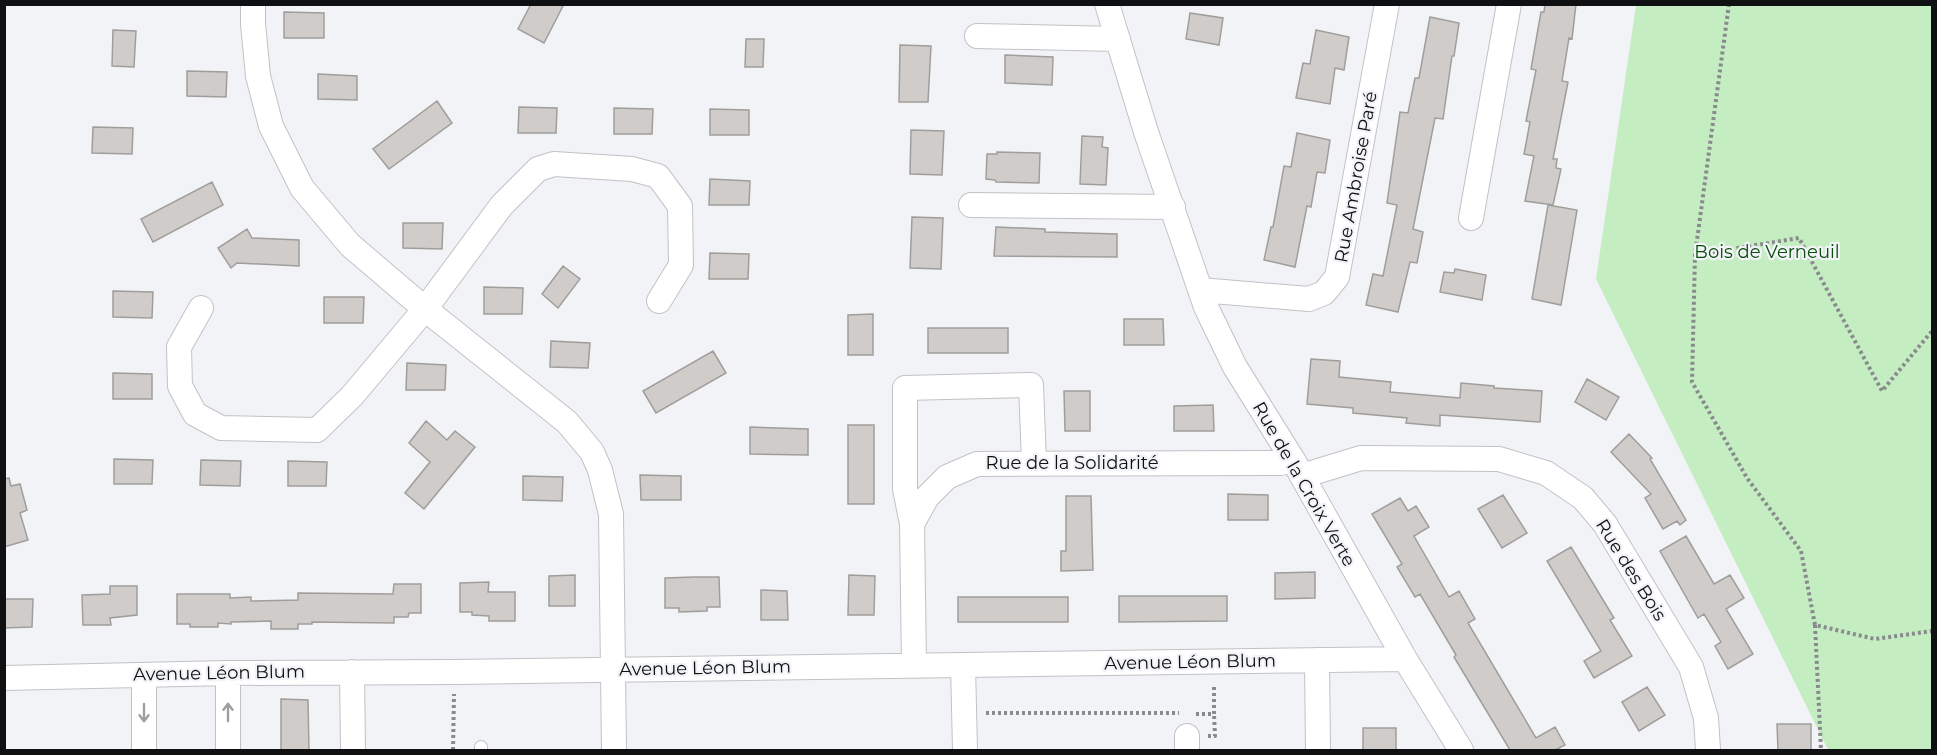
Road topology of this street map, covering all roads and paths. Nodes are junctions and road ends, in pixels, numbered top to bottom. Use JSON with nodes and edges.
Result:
{"nodes":[{"id":1,"x":253,"y":4,"type":"edge"},
{"id":2,"x":1107,"y":4,"type":"edge"},
{"id":3,"x":1387,"y":4,"type":"edge"},
{"id":4,"x":1509,"y":4,"type":"edge"},
{"id":5,"x":1729,"y":4,"type":"edge"},
{"id":6,"x":977,"y":36,"type":"dead end"},
{"id":7,"x":1118,"y":39,"type":"junction"},
{"id":8,"x":971,"y":205,"type":"dead end"},
{"id":9,"x":1173,"y":207,"type":"junction"},
{"id":10,"x":1471,"y":218,"type":"dead end"},
{"id":11,"x":1695,"y":255,"type":"junction"},
{"id":12,"x":1200,"y":290,"type":"junction"},
{"id":13,"x":659,"y":301,"type":"dead end"},
{"id":14,"x":201,"y":308,"type":"dead end"},
{"id":15,"x":425,"y":309,"type":"junction"},
{"id":16,"x":1932,"y":332,"type":"edge"},
{"id":17,"x":1034,"y":462,"type":"junction"},
{"id":18,"x":1297,"y":468,"type":"junction"},
{"id":19,"x":912,"y":524,"type":"junction"},
{"id":20,"x":1815,"y":625,"type":"junction"},
{"id":21,"x":1932,"y":631,"type":"edge"},
{"id":22,"x":1405,"y":659,"type":"junction"},
{"id":23,"x":1317,"y":660,"type":"junction"},
{"id":24,"x":1214,"y":662,"type":"junction"},
{"id":25,"x":914,"y":665,"type":"junction"},
{"id":26,"x":963,"y":665,"type":"junction"},
{"id":27,"x":614,"y":670,"type":"junction"},
{"id":28,"x":352,"y":672,"type":"junction"},
{"id":29,"x":454,"y":672,"type":"junction"},
{"id":30,"x":228,"y":673,"type":"junction"},
{"id":31,"x":144,"y":675,"type":"junction"},
{"id":32,"x":4,"y":678,"type":"edge"},
{"id":33,"x":964,"y":713,"type":"junction"},
{"id":34,"x":144,"y":750,"type":"edge"},
{"id":35,"x":228,"y":750,"type":"edge"},
{"id":36,"x":353,"y":750,"type":"edge"},
{"id":37,"x":453,"y":750,"type":"edge"},
{"id":38,"x":614,"y":750,"type":"edge"},
{"id":39,"x":965,"y":750,"type":"edge"},
{"id":40,"x":1318,"y":750,"type":"edge"},
{"id":41,"x":1461,"y":750,"type":"edge"},
{"id":42,"x":1708,"y":750,"type":"edge"},
{"id":43,"x":1821,"y":750,"type":"edge"}],
"edges":[{"from":1,"to":15,"type":"street"},
{"from":2,"to":7,"type":"street","name":"Rue de la Croix Verte"},
{"from":3,"to":12,"type":"street","name":"Rue Ambroise Paré"},
{"from":4,"to":10,"type":"street"},
{"from":5,"to":11,"type":"path"},
{"from":6,"to":7,"type":"street"},
{"from":7,"to":9,"type":"street","name":"Rue de la Croix Verte"},
{"from":8,"to":9,"type":"street"},
{"from":9,"to":12,"type":"street","name":"Rue de la Croix Verte"},
{"from":11,"to":16,"type":"path"},
{"from":11,"to":20,"type":"path"},
{"from":12,"to":18,"type":"street","name":"Rue de la Croix Verte"},
{"from":13,"to":15,"type":"street"},
{"from":14,"to":15,"type":"street"},
{"from":15,"to":27,"type":"street"},
{"from":17,"to":18,"type":"street","name":"Rue de la Solidarité"},
{"from":17,"to":19,"type":"street","name":"Rue de la Solidarité"},
{"from":17,"to":19,"type":"street"},
{"from":18,"to":22,"type":"street","name":"Rue de la Croix Verte"},
{"from":18,"to":42,"type":"street","name":"Rue des Bois"},
{"from":19,"to":25,"type":"street","name":"Rue de la Solidarité"},
{"from":20,"to":21,"type":"path"},
{"from":20,"to":43,"type":"path"},
{"from":22,"to":23,"type":"street","name":"Avenue Léon Blum"},
{"from":22,"to":41,"type":"street","name":"Rue de la Croix Verte"},
{"from":23,"to":24,"type":"street","name":"Avenue Léon Blum"},
{"from":23,"to":40,"type":"street"},
{"from":24,"to":26,"type":"street","name":"Avenue Léon Blum"},
{"from":24,"to":33,"type":"path"},
{"from":25,"to":26,"type":"street","name":"Avenue Léon Blum"},
{"from":25,"to":27,"type":"street","name":"Avenue Léon Blum"},
{"from":26,"to":33,"type":"street"},
{"from":27,"to":29,"type":"street","name":"Avenue Léon Blum"},
{"from":27,"to":38,"type":"street"},
{"from":28,"to":29,"type":"street","name":"Avenue Léon Blum"},
{"from":28,"to":30,"type":"street","name":"Avenue Léon Blum"},
{"from":28,"to":36,"type":"street"},
{"from":29,"to":37,"type":"path"},
{"from":30,"to":31,"type":"street","name":"Avenue Léon Blum"},
{"from":35,"to":30,"type":"street","one_way":true},
{"from":31,"to":32,"type":"street","name":"Avenue Léon Blum"},
{"from":31,"to":34,"type":"street","one_way":true},
{"from":33,"to":39,"type":"street"}]}
